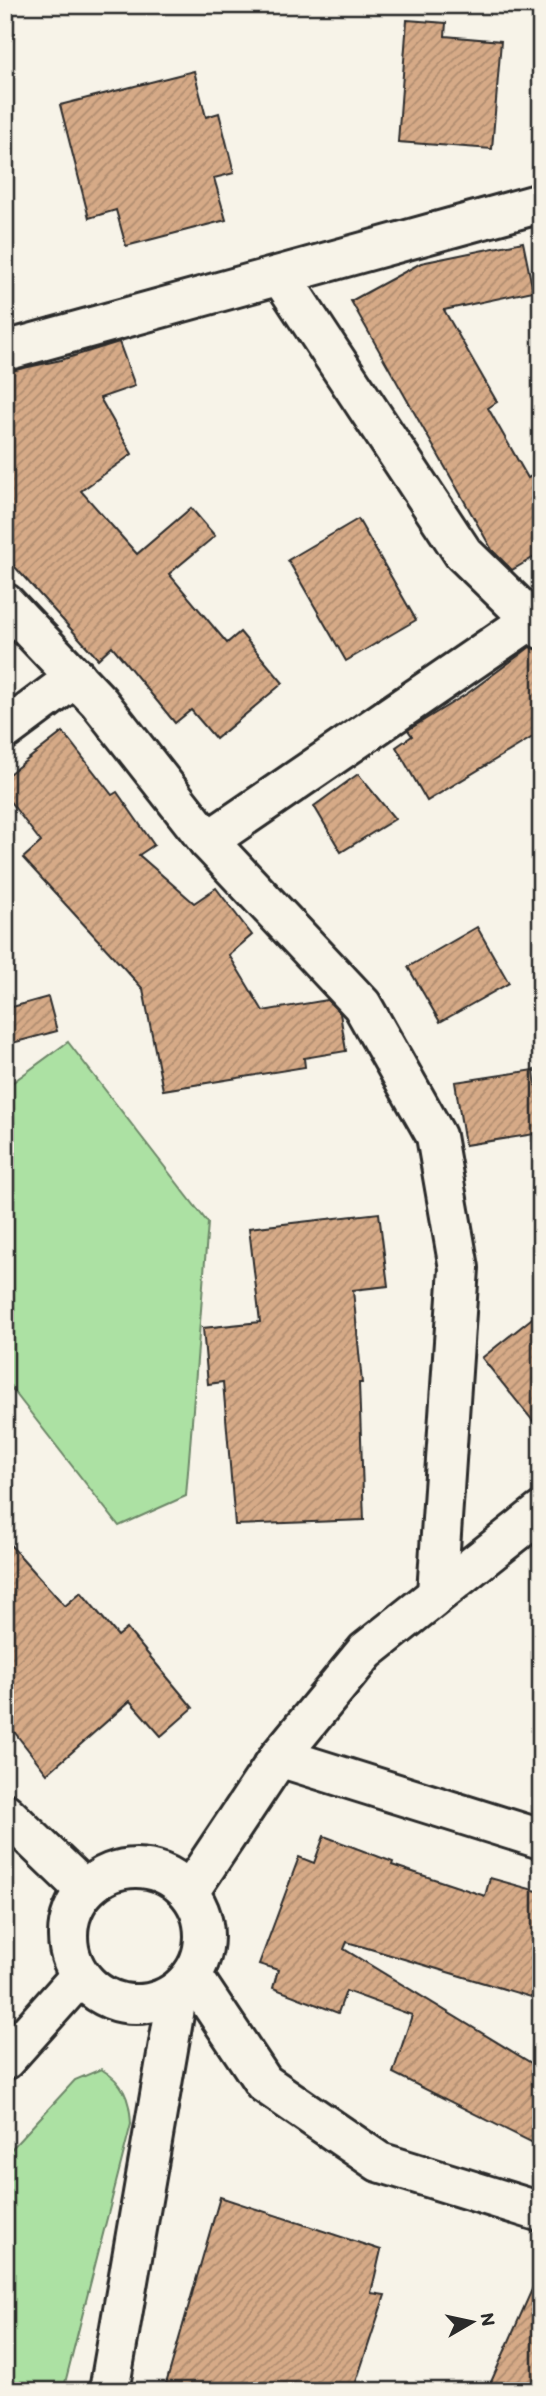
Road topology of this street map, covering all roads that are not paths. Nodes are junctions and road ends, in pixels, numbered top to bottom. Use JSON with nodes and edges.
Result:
{"nodes":[{"id":1,"x":541,"y":203,"type":"edge"},
{"id":2,"x":281,"y":276,"type":"junction"},
{"id":3,"x":5,"y":351,"type":"edge"},
{"id":4,"x":5,"y":603,"type":"edge"},
{"id":5,"x":537,"y":621,"type":"edge"},
{"id":6,"x":76,"y":677,"type":"junction"},
{"id":7,"x":5,"y":730,"type":"edge"},
{"id":8,"x":208,"y":841,"type":"junction"},
{"id":9,"x":541,"y":1512,"type":"edge"},
{"id":10,"x":437,"y":1593,"type":"junction"},
{"id":11,"x":279,"y":1757,"type":"junction"},
{"id":12,"x":5,"y":1813,"type":"edge"},
{"id":13,"x":541,"y":1839,"type":"edge"},
{"id":14,"x":85,"y":1890,"type":"junction"},
{"id":15,"x":188,"y":1892,"type":"junction"},
{"id":16,"x":80,"y":1976,"type":"junction"},
{"id":17,"x":185,"y":1983,"type":"junction"},
{"id":18,"x":5,"y":2060,"type":"edge"},
{"id":19,"x":541,"y":2212,"type":"edge"},
{"id":20,"x":109,"y":2391,"type":"edge"}],
"edges":[{"from":1,"to":2,"type":"street"},
{"from":2,"to":3,"type":"street"},
{"from":2,"to":5,"type":"street"},
{"from":4,"to":6,"type":"street"},
{"from":5,"to":8,"type":"street"},
{"from":6,"to":7,"type":"street"},
{"from":6,"to":8,"type":"street"},
{"from":8,"to":10,"type":"street"},
{"from":9,"to":10,"type":"street"},
{"from":10,"to":11,"type":"street"},
{"from":11,"to":13,"type":"street"},
{"from":11,"to":15,"type":"street"},
{"from":12,"to":14,"type":"street"},
{"from":14,"to":15,"type":"street"},
{"from":14,"to":16,"type":"street"},
{"from":15,"to":17,"type":"street"},
{"from":16,"to":17,"type":"street"},
{"from":16,"to":18,"type":"street"},
{"from":17,"to":19,"type":"street"},
{"from":17,"to":20,"type":"street"}]}
